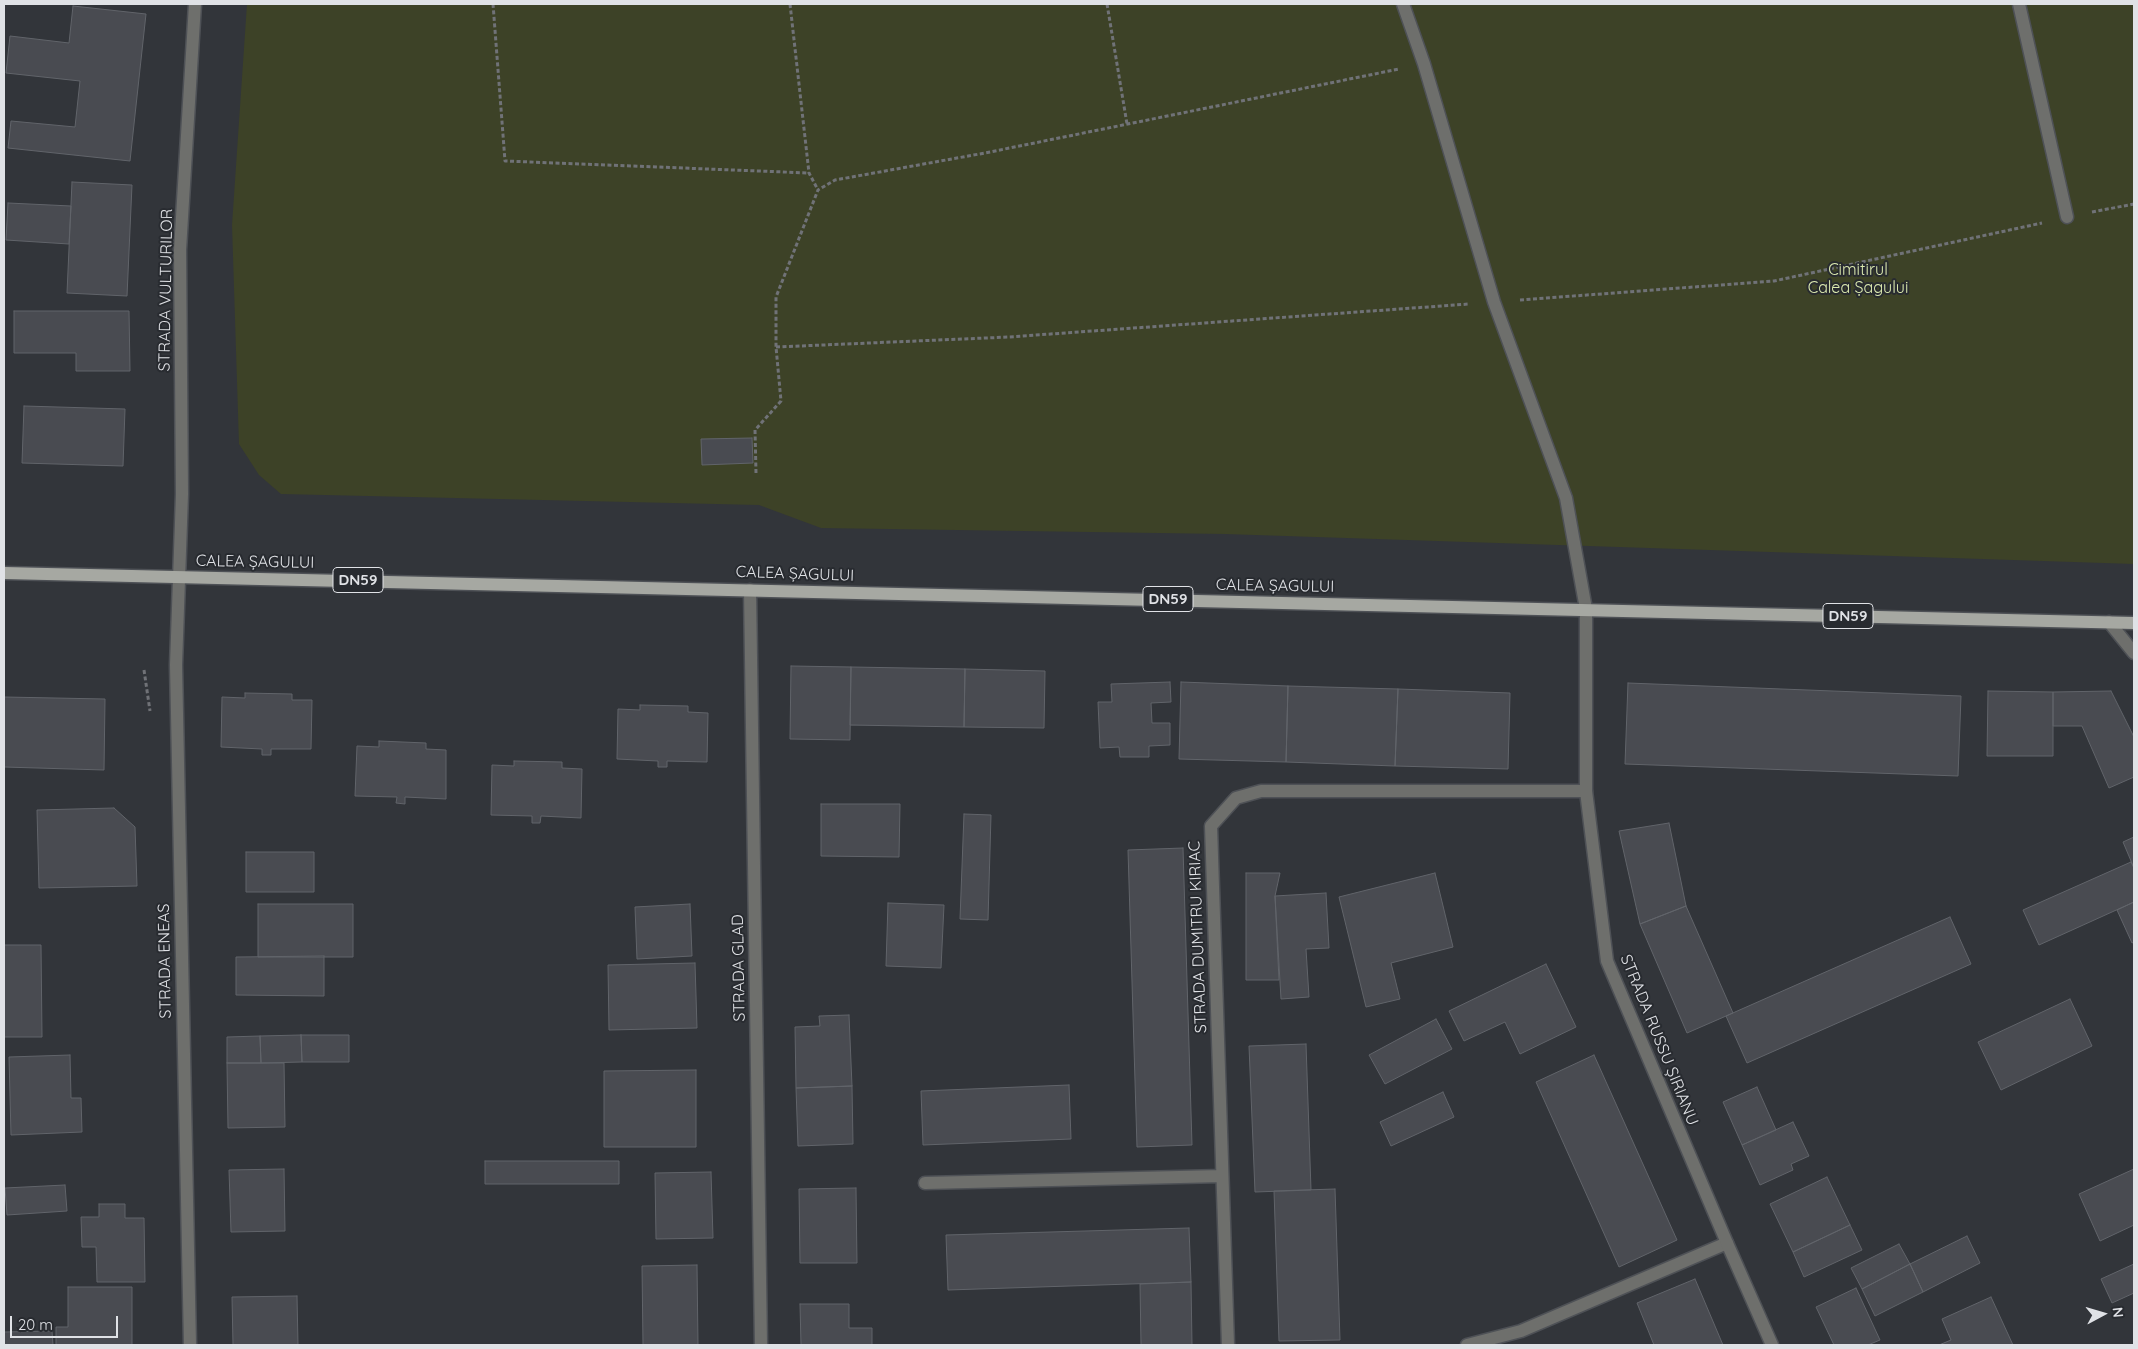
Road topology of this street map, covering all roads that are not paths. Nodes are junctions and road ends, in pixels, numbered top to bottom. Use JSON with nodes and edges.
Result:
{"nodes":[{"id":1,"x":195,"y":4,"type":"edge"},
{"id":2,"x":1403,"y":4,"type":"edge"},
{"id":3,"x":2018,"y":4,"type":"edge"},
{"id":4,"x":2067,"y":218,"type":"road end"},
{"id":5,"x":4,"y":573,"type":"edge"},
{"id":6,"x":178,"y":577,"type":"junction"},
{"id":7,"x":750,"y":590,"type":"junction"},
{"id":8,"x":1586,"y":609,"type":"junction"},
{"id":9,"x":2109,"y":622,"type":"junction"},
{"id":10,"x":2134,"y":623,"type":"edge"},
{"id":11,"x":2134,"y":653,"type":"edge"},
{"id":12,"x":1586,"y":791,"type":"junction"},
{"id":13,"x":1222,"y":1176,"type":"junction"},
{"id":14,"x":925,"y":1183,"type":"dead end"},
{"id":15,"x":1727,"y":1243,"type":"junction"},
{"id":16,"x":190,"y":1345,"type":"edge"},
{"id":17,"x":761,"y":1345,"type":"edge"},
{"id":18,"x":1228,"y":1345,"type":"edge"},
{"id":19,"x":1467,"y":1345,"type":"edge"},
{"id":20,"x":1772,"y":1345,"type":"edge"}],
"edges":[{"from":1,"to":6,"type":"street","name":"STRADA VULTURILOR"},
{"from":2,"to":8,"type":"street","name":"STRADA RUSSU ȘIRIANU"},
{"from":3,"to":4,"type":"street"},
{"from":5,"to":6,"type":"main road","name":"CALEA ȘAGULUI","number":"DN59"},
{"from":6,"to":7,"type":"main road","name":"CALEA ȘAGULUI","number":"DN59"},
{"from":6,"to":16,"type":"street","name":"STRADA ENEAS"},
{"from":7,"to":8,"type":"main road","name":"CALEA ȘAGULUI","number":"DN59"},
{"from":7,"to":17,"type":"street","name":"STRADA GLAD"},
{"from":8,"to":9,"type":"main road","number":"DN59"},
{"from":8,"to":12,"type":"street","name":"STRADA RUSSU ȘIRIANU"},
{"from":9,"to":10,"type":"main road","number":"DN59"},
{"from":9,"to":11,"type":"street"},
{"from":12,"to":13,"type":"street","name":"STRADA DUMITRU KIRIAC"},
{"from":12,"to":15,"type":"street","name":"STRADA RUSSU ȘIRIANU"},
{"from":13,"to":14,"type":"street"},
{"from":13,"to":18,"type":"street","name":"STRADA DUMITRU KIRIAC"},
{"from":15,"to":19,"type":"street"},
{"from":15,"to":20,"type":"street","name":"STRADA RUSSU ȘIRIANU"}]}
